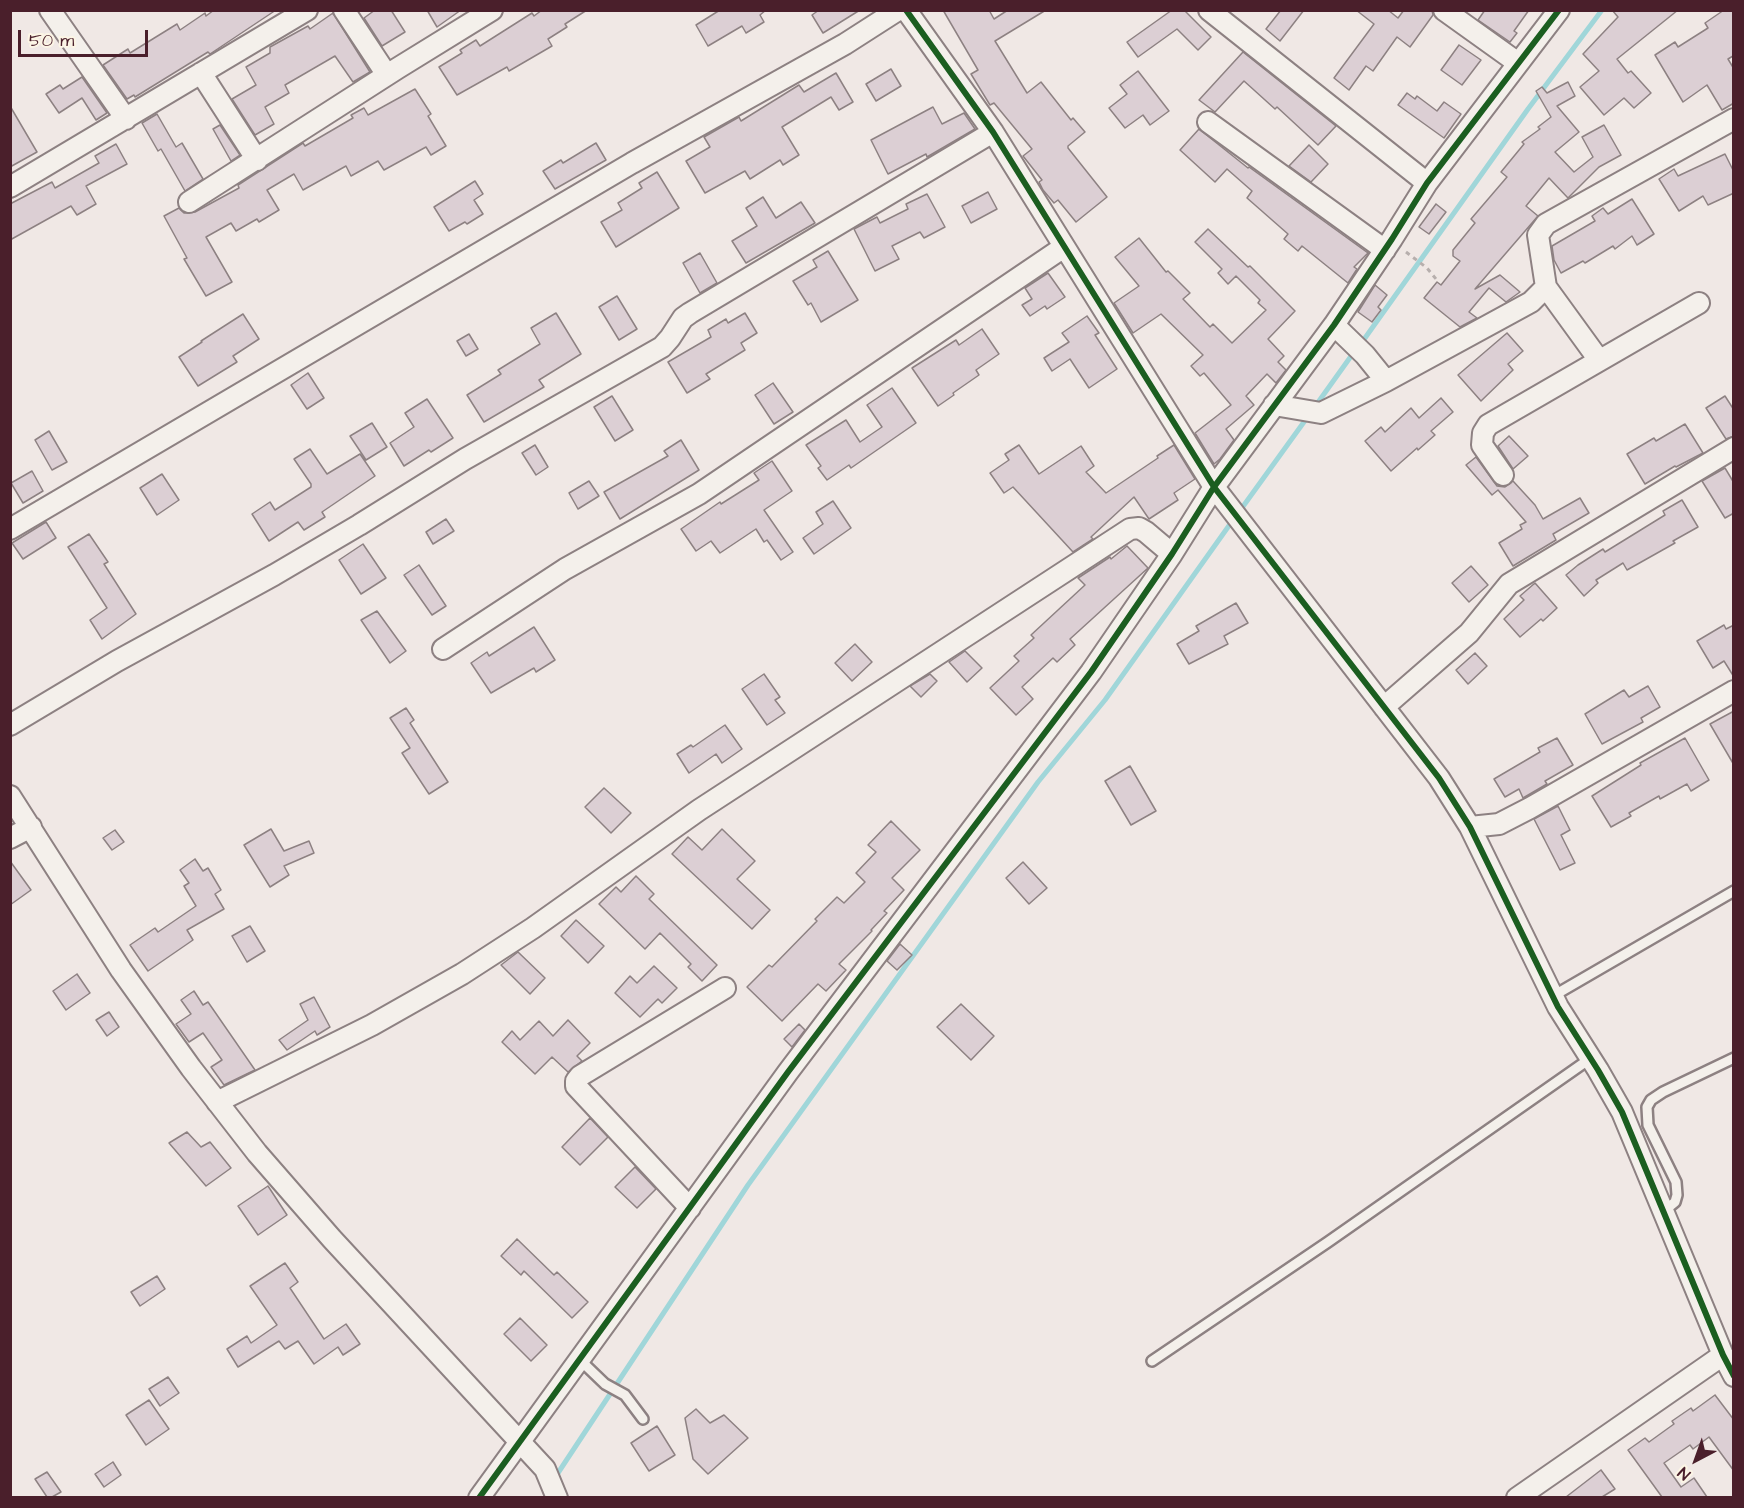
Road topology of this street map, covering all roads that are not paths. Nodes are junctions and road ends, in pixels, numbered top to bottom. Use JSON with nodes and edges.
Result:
{"nodes":[{"id":1,"x":50,"y":10,"type":"edge"},
{"id":2,"x":307,"y":10,"type":"edge"},
{"id":3,"x":344,"y":10,"type":"edge"},
{"id":4,"x":492,"y":10,"type":"edge"},
{"id":5,"x":898,"y":10,"type":"edge"},
{"id":6,"x":906,"y":10,"type":"edge"},
{"id":7,"x":1209,"y":10,"type":"edge"},
{"id":8,"x":1444,"y":10,"type":"edge"},
{"id":9,"x":1559,"y":10,"type":"edge"},
{"id":10,"x":1518,"y":63,"type":"junction"},
{"id":11,"x":201,"y":73,"type":"junction"},
{"id":12,"x":387,"y":75,"type":"junction"},
{"id":13,"x":126,"y":119,"type":"junction"},
{"id":14,"x":1734,"y":119,"type":"edge"},
{"id":15,"x":1208,"y":122,"type":"dead end"},
{"id":16,"x":993,"y":132,"type":"junction"},
{"id":17,"x":257,"y":160,"type":"junction"},
{"id":18,"x":1427,"y":183,"type":"junction"},
{"id":19,"x":10,"y":187,"type":"edge"},
{"id":20,"x":189,"y":202,"type":"dead end"},
{"id":21,"x":1064,"y":247,"type":"junction"},
{"id":22,"x":1385,"y":250,"type":"junction"},
{"id":23,"x":1546,"y":286,"type":"junction"},
{"id":24,"x":1699,"y":303,"type":"dead end"},
{"id":25,"x":1334,"y":325,"type":"junction"},
{"id":26,"x":1599,"y":360,"type":"junction"},
{"id":27,"x":1386,"y":381,"type":"junction"},
{"id":28,"x":1274,"y":405,"type":"junction"},
{"id":29,"x":1734,"y":448,"type":"edge"},
{"id":30,"x":1503,"y":475,"type":"dead end"},
{"id":31,"x":1214,"y":487,"type":"junction"},
{"id":32,"x":10,"y":529,"type":"edge"},
{"id":33,"x":1172,"y":554,"type":"junction"},
{"id":34,"x":443,"y":649,"type":"dead end"},
{"id":35,"x":1734,"y":691,"type":"edge"},
{"id":36,"x":1384,"y":706,"type":"junction"},
{"id":37,"x":10,"y":725,"type":"edge"},
{"id":38,"x":10,"y":796,"type":"edge"},
{"id":39,"x":31,"y":827,"type":"junction"},
{"id":40,"x":1470,"y":827,"type":"junction"},
{"id":41,"x":10,"y":838,"type":"edge"},
{"id":42,"x":1734,"y":891,"type":"edge"},
{"id":43,"x":724,"y":988,"type":"dead end"},
{"id":44,"x":1553,"y":996,"type":"junction"},
{"id":45,"x":1591,"y":1058,"type":"junction"},
{"id":46,"x":1734,"y":1058,"type":"edge"},
{"id":47,"x":217,"y":1102,"type":"junction"},
{"id":48,"x":690,"y":1208,"type":"junction"},
{"id":49,"x":1664,"y":1211,"type":"junction"},
{"id":50,"x":1723,"y":1355,"type":"junction"},
{"id":51,"x":579,"y":1359,"type":"junction"},
{"id":52,"x":1152,"y":1361,"type":"dead end"},
{"id":53,"x":1734,"y":1376,"type":"edge"},
{"id":54,"x":643,"y":1419,"type":"dead end"},
{"id":55,"x":519,"y":1441,"type":"junction"},
{"id":56,"x":484,"y":1495,"type":"edge"},
{"id":57,"x":556,"y":1497,"type":"edge"},
{"id":58,"x":1518,"y":1497,"type":"edge"}],
"edges":[{"from":1,"to":13,"type":"street"},
{"from":2,"to":11,"type":"street"},
{"from":3,"to":12,"type":"street"},
{"from":4,"to":12,"type":"street"},
{"from":5,"to":32,"type":"street"},
{"from":6,"to":16,"type":"street"},
{"from":7,"to":18,"type":"street"},
{"from":8,"to":10,"type":"street"},
{"from":9,"to":10,"type":"street"},
{"from":10,"to":18,"type":"street"},
{"from":11,"to":13,"type":"street"},
{"from":11,"to":17,"type":"street"},
{"from":12,"to":17,"type":"street"},
{"from":13,"to":19,"type":"street"},
{"from":14,"to":23,"type":"street"},
{"from":15,"to":22,"type":"street"},
{"from":16,"to":21,"type":"street"},
{"from":16,"to":37,"type":"street"},
{"from":17,"to":20,"type":"street"},
{"from":18,"to":22,"type":"street"},
{"from":21,"to":31,"type":"street"},
{"from":21,"to":34,"type":"street"},
{"from":22,"to":25,"type":"street"},
{"from":23,"to":26,"type":"street"},
{"from":23,"to":27,"type":"street"},
{"from":24,"to":26,"type":"street"},
{"from":25,"to":27,"type":"street"},
{"from":25,"to":28,"type":"street"},
{"from":26,"to":30,"type":"street"},
{"from":27,"to":28,"type":"street"},
{"from":28,"to":31,"type":"street"},
{"from":29,"to":36,"type":"street"},
{"from":31,"to":33,"type":"street"},
{"from":31,"to":36,"type":"street"},
{"from":33,"to":47,"type":"street"},
{"from":33,"to":48,"type":"street"},
{"from":35,"to":40,"type":"street"},
{"from":36,"to":40,"type":"street"},
{"from":38,"to":39,"type":"street"},
{"from":39,"to":41,"type":"street"},
{"from":39,"to":47,"type":"street"},
{"from":40,"to":44,"type":"street"},
{"from":42,"to":44,"type":"lane"},
{"from":43,"to":48,"type":"street"},
{"from":44,"to":45,"type":"street"},
{"from":45,"to":49,"type":"street"},
{"from":45,"to":52,"type":"lane"},
{"from":46,"to":49,"type":"lane"},
{"from":47,"to":55,"type":"street"},
{"from":48,"to":51,"type":"street"},
{"from":49,"to":50,"type":"street"},
{"from":50,"to":53,"type":"street"},
{"from":50,"to":58,"type":"street"},
{"from":51,"to":54,"type":"lane"},
{"from":51,"to":55,"type":"street"},
{"from":55,"to":56,"type":"street"},
{"from":55,"to":57,"type":"street"}]}
